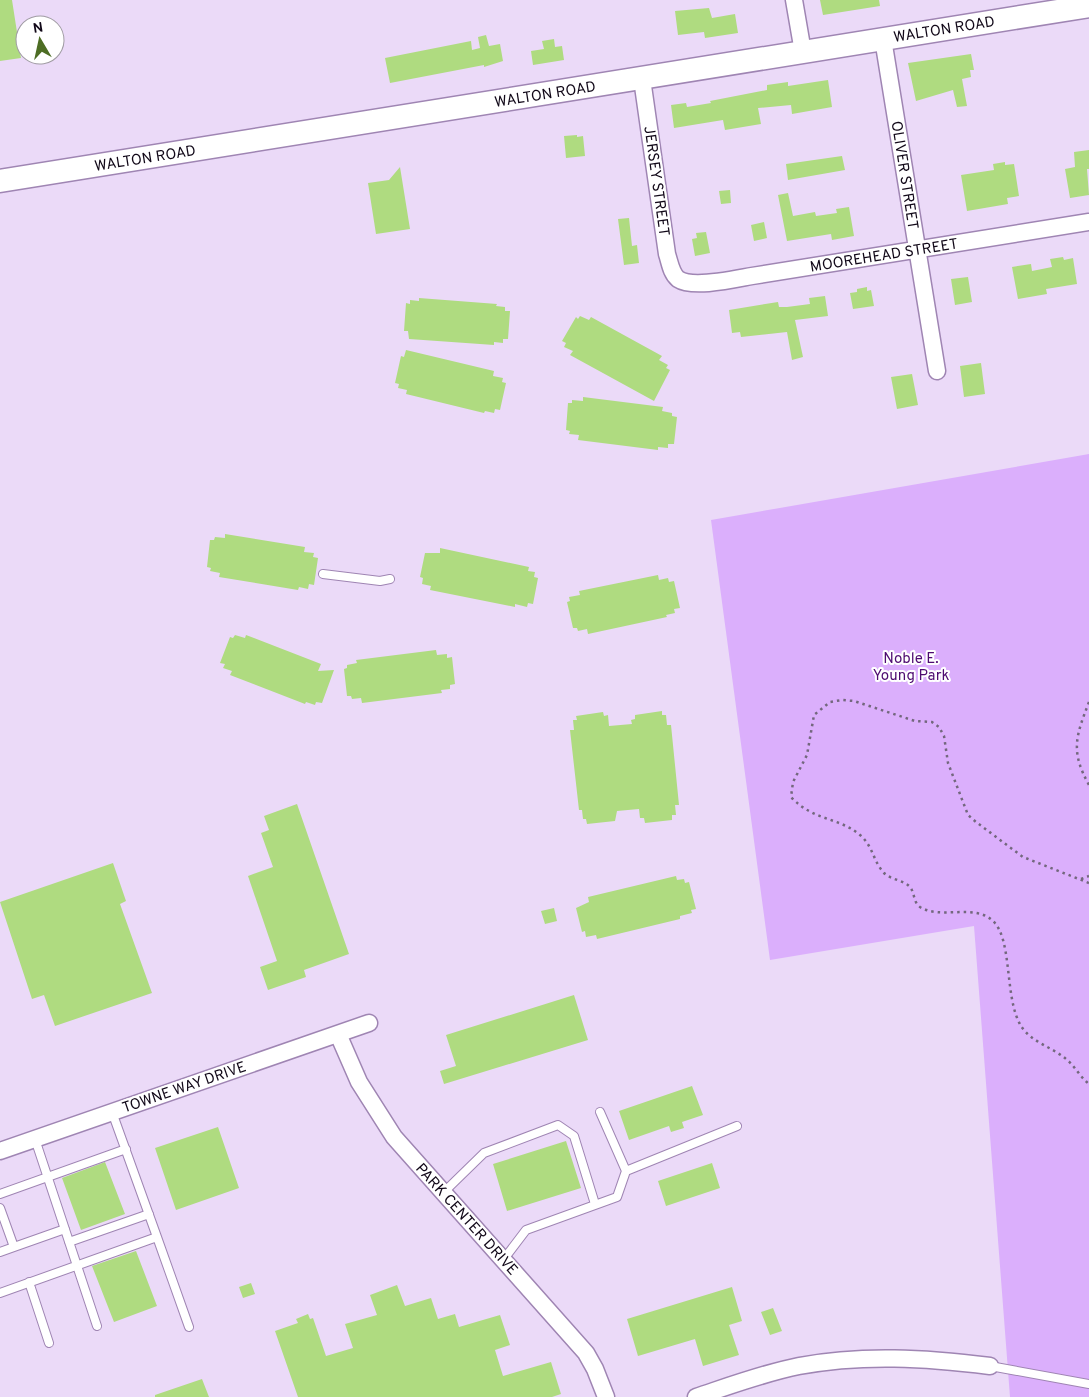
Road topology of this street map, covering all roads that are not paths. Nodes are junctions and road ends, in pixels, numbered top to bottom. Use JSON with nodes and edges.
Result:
{"nodes":[{"id":1,"x":794,"y":0,"type":"edge"},
{"id":2,"x":1064,"y":5,"type":"edge"},
{"id":3,"x":1089,"y":6,"type":"edge"},
{"id":4,"x":883,"y":39,"type":"junction"},
{"id":5,"x":804,"y":52,"type":"junction"},
{"id":6,"x":642,"y":79,"type":"junction"},
{"id":7,"x":0,"y":181,"type":"edge"},
{"id":8,"x":1089,"y":222,"type":"edge"},
{"id":9,"x":918,"y":249,"type":"junction"},
{"id":10,"x":679,"y":280,"type":"joint"},
{"id":11,"x":937,"y":371,"type":"dead end"},
{"id":12,"x":323,"y":574,"type":"dead end"},
{"id":13,"x":390,"y":579,"type":"dead end"},
{"id":14,"x":369,"y":1023,"type":"dead end"},
{"id":15,"x":338,"y":1034,"type":"junction"},
{"id":16,"x":112,"y":1112,"type":"junction"},
{"id":17,"x":600,"y":1112,"type":"dead end"},
{"id":18,"x":737,"y":1126,"type":"dead end"},
{"id":19,"x":35,"y":1138,"type":"junction"},
{"id":20,"x":126,"y":1150,"type":"junction"},
{"id":21,"x":0,"y":1151,"type":"edge"},
{"id":22,"x":626,"y":1171,"type":"junction"},
{"id":23,"x":48,"y":1177,"type":"junction"},
{"id":24,"x":444,"y":1192,"type":"junction"},
{"id":25,"x":0,"y":1194,"type":"edge"},
{"id":26,"x":595,"y":1204,"type":"junction"},
{"id":27,"x":0,"y":1208,"type":"edge"},
{"id":28,"x":149,"y":1214,"type":"junction"},
{"id":29,"x":65,"y":1229,"type":"junction"},
{"id":30,"x":157,"y":1237,"type":"junction"},
{"id":31,"x":69,"y":1242,"type":"junction"},
{"id":32,"x":14,"y":1247,"type":"junction"},
{"id":33,"x":0,"y":1252,"type":"edge"},
{"id":34,"x":504,"y":1259,"type":"junction"},
{"id":35,"x":77,"y":1265,"type":"junction"},
{"id":36,"x":29,"y":1282,"type":"junction"},
{"id":37,"x":0,"y":1293,"type":"edge"},
{"id":38,"x":97,"y":1326,"type":"dead end"},
{"id":39,"x":189,"y":1327,"type":"dead end"},
{"id":40,"x":49,"y":1343,"type":"dead end"},
{"id":41,"x":990,"y":1366,"type":"joint"},
{"id":42,"x":1089,"y":1384,"type":"edge"},
{"id":43,"x":606,"y":1397,"type":"edge"},
{"id":44,"x":696,"y":1397,"type":"edge"}],
"edges":[{"from":1,"to":5,"type":"street"},
{"from":2,"to":3,"type":"street","name":"WALTON ROAD"},
{"from":2,"to":4,"type":"street","name":"WALTON ROAD"},
{"from":4,"to":5,"type":"street","name":"WALTON ROAD"},
{"from":4,"to":9,"type":"street","name":"OLIVER STREET"},
{"from":5,"to":6,"type":"street","name":"WALTON ROAD"},
{"from":6,"to":7,"type":"street","name":"WALTON ROAD"},
{"from":6,"to":10,"type":"street","name":"JERSEY STREET"},
{"from":8,"to":9,"type":"street","name":"MOOREHEAD STREET"},
{"from":9,"to":10,"type":"street","name":"MOOREHEAD STREET"},
{"from":9,"to":11,"type":"street","name":"OLIVER STREET"},
{"from":12,"to":13,"type":"lane"},
{"from":14,"to":15,"type":"street","name":"TOWNE WAY DRIVE"},
{"from":15,"to":16,"type":"street","name":"TOWNE WAY DRIVE"},
{"from":15,"to":24,"type":"street","name":"PARK CENTER DRIVE"},
{"from":16,"to":19,"type":"street","name":"TOWNE WAY DRIVE"},
{"from":16,"to":20,"type":"lane"},
{"from":17,"to":22,"type":"lane"},
{"from":18,"to":22,"type":"lane"},
{"from":19,"to":21,"type":"street","name":"TOWNE WAY DRIVE"},
{"from":19,"to":23,"type":"lane"},
{"from":20,"to":23,"type":"lane"},
{"from":20,"to":28,"type":"lane"},
{"from":22,"to":26,"type":"lane"},
{"from":23,"to":25,"type":"lane"},
{"from":23,"to":29,"type":"lane"},
{"from":24,"to":26,"type":"lane"},
{"from":24,"to":34,"type":"street","name":"PARK CENTER DRIVE"},
{"from":26,"to":34,"type":"lane"},
{"from":27,"to":32,"type":"lane"},
{"from":28,"to":30,"type":"lane"},
{"from":28,"to":31,"type":"lane"},
{"from":29,"to":31,"type":"lane"},
{"from":29,"to":32,"type":"lane"},
{"from":30,"to":35,"type":"lane"},
{"from":30,"to":39,"type":"lane"},
{"from":31,"to":35,"type":"lane"},
{"from":32,"to":33,"type":"lane"},
{"from":34,"to":43,"type":"street","name":"PARK CENTER DRIVE"},
{"from":35,"to":36,"type":"lane"},
{"from":35,"to":38,"type":"lane"},
{"from":36,"to":37,"type":"lane"},
{"from":36,"to":40,"type":"lane"},
{"from":41,"to":42,"type":"lane"},
{"from":41,"to":44,"type":"street"}]}
